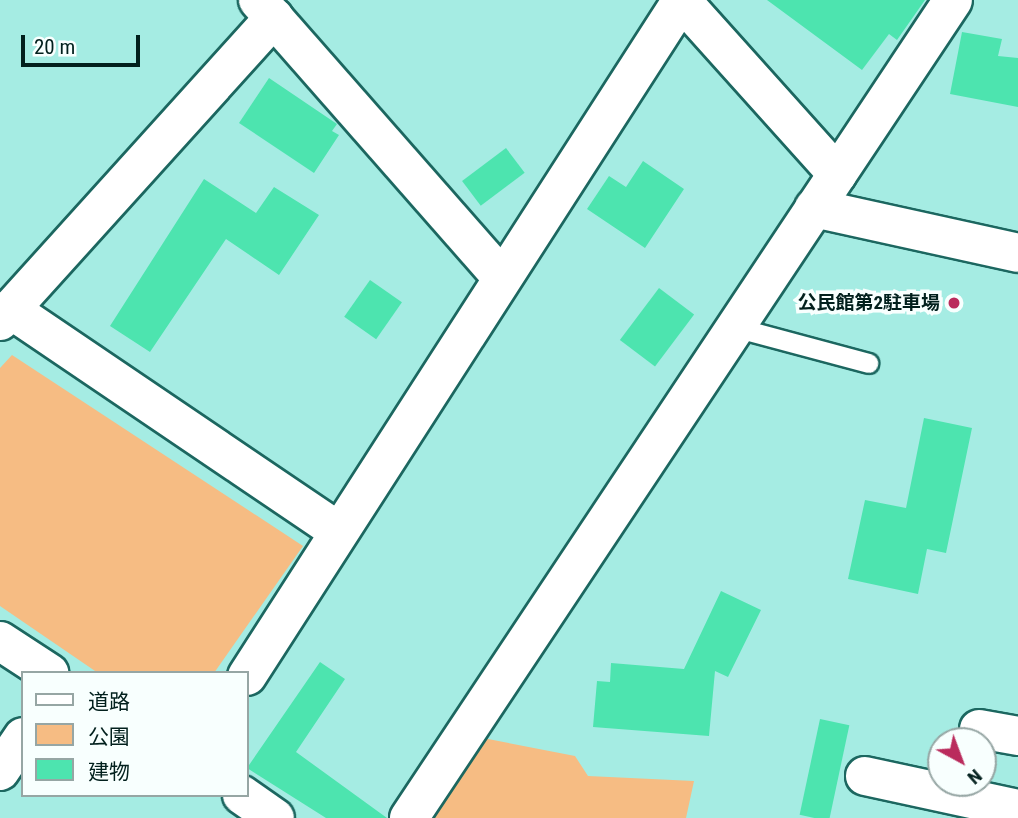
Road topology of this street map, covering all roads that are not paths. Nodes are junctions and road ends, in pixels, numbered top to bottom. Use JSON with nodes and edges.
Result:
{"nodes":[{"id":1,"x":682,"y":0,"type":"edge"},
{"id":2,"x":953,"y":0,"type":"edge"},
{"id":3,"x":266,"y":9,"type":"edge"},
{"id":4,"x":837,"y":174,"type":"junction"},
{"id":5,"x":814,"y":208,"type":"junction"},
{"id":6,"x":1018,"y":253,"type":"edge"},
{"id":7,"x":502,"y":278,"type":"junction"},
{"id":8,"x":5,"y":315,"type":"edge"},
{"id":9,"x":734,"y":327,"type":"junction"},
{"id":10,"x":868,"y":363,"type":"dead end"},
{"id":11,"x":339,"y":532,"type":"junction"},
{"id":12,"x":0,"y":641,"type":"edge"},
{"id":13,"x":46,"y":671,"type":"edge"},
{"id":14,"x":248,"y":674,"type":"edge"},
{"id":15,"x":997,"y":732,"type":"edge"},
{"id":16,"x":1018,"y":736,"type":"edge"},
{"id":17,"x":21,"y":740,"type":"edge"},
{"id":18,"x":0,"y":771,"type":"edge"},
{"id":19,"x":865,"y":776,"type":"dead end"},
{"id":20,"x":245,"y":797,"type":"edge"},
{"id":21,"x":1018,"y":809,"type":"edge"},
{"id":22,"x":275,"y":818,"type":"edge"},
{"id":23,"x":409,"y":818,"type":"edge"}],
"edges":[{"from":1,"to":4,"type":"street"},
{"from":1,"to":7,"type":"street"},
{"from":2,"to":4,"type":"street"},
{"from":3,"to":7,"type":"street"},
{"from":3,"to":8,"type":"street"},
{"from":4,"to":5,"type":"street"},
{"from":5,"to":6,"type":"street"},
{"from":5,"to":9,"type":"street"},
{"from":7,"to":11,"type":"street"},
{"from":8,"to":11,"type":"street"},
{"from":9,"to":10,"type":"lane"},
{"from":9,"to":23,"type":"street"},
{"from":11,"to":14,"type":"street"},
{"from":12,"to":13,"type":"street"},
{"from":15,"to":16,"type":"street"},
{"from":17,"to":18,"type":"street"},
{"from":19,"to":21,"type":"street"},
{"from":20,"to":22,"type":"street"}]}
